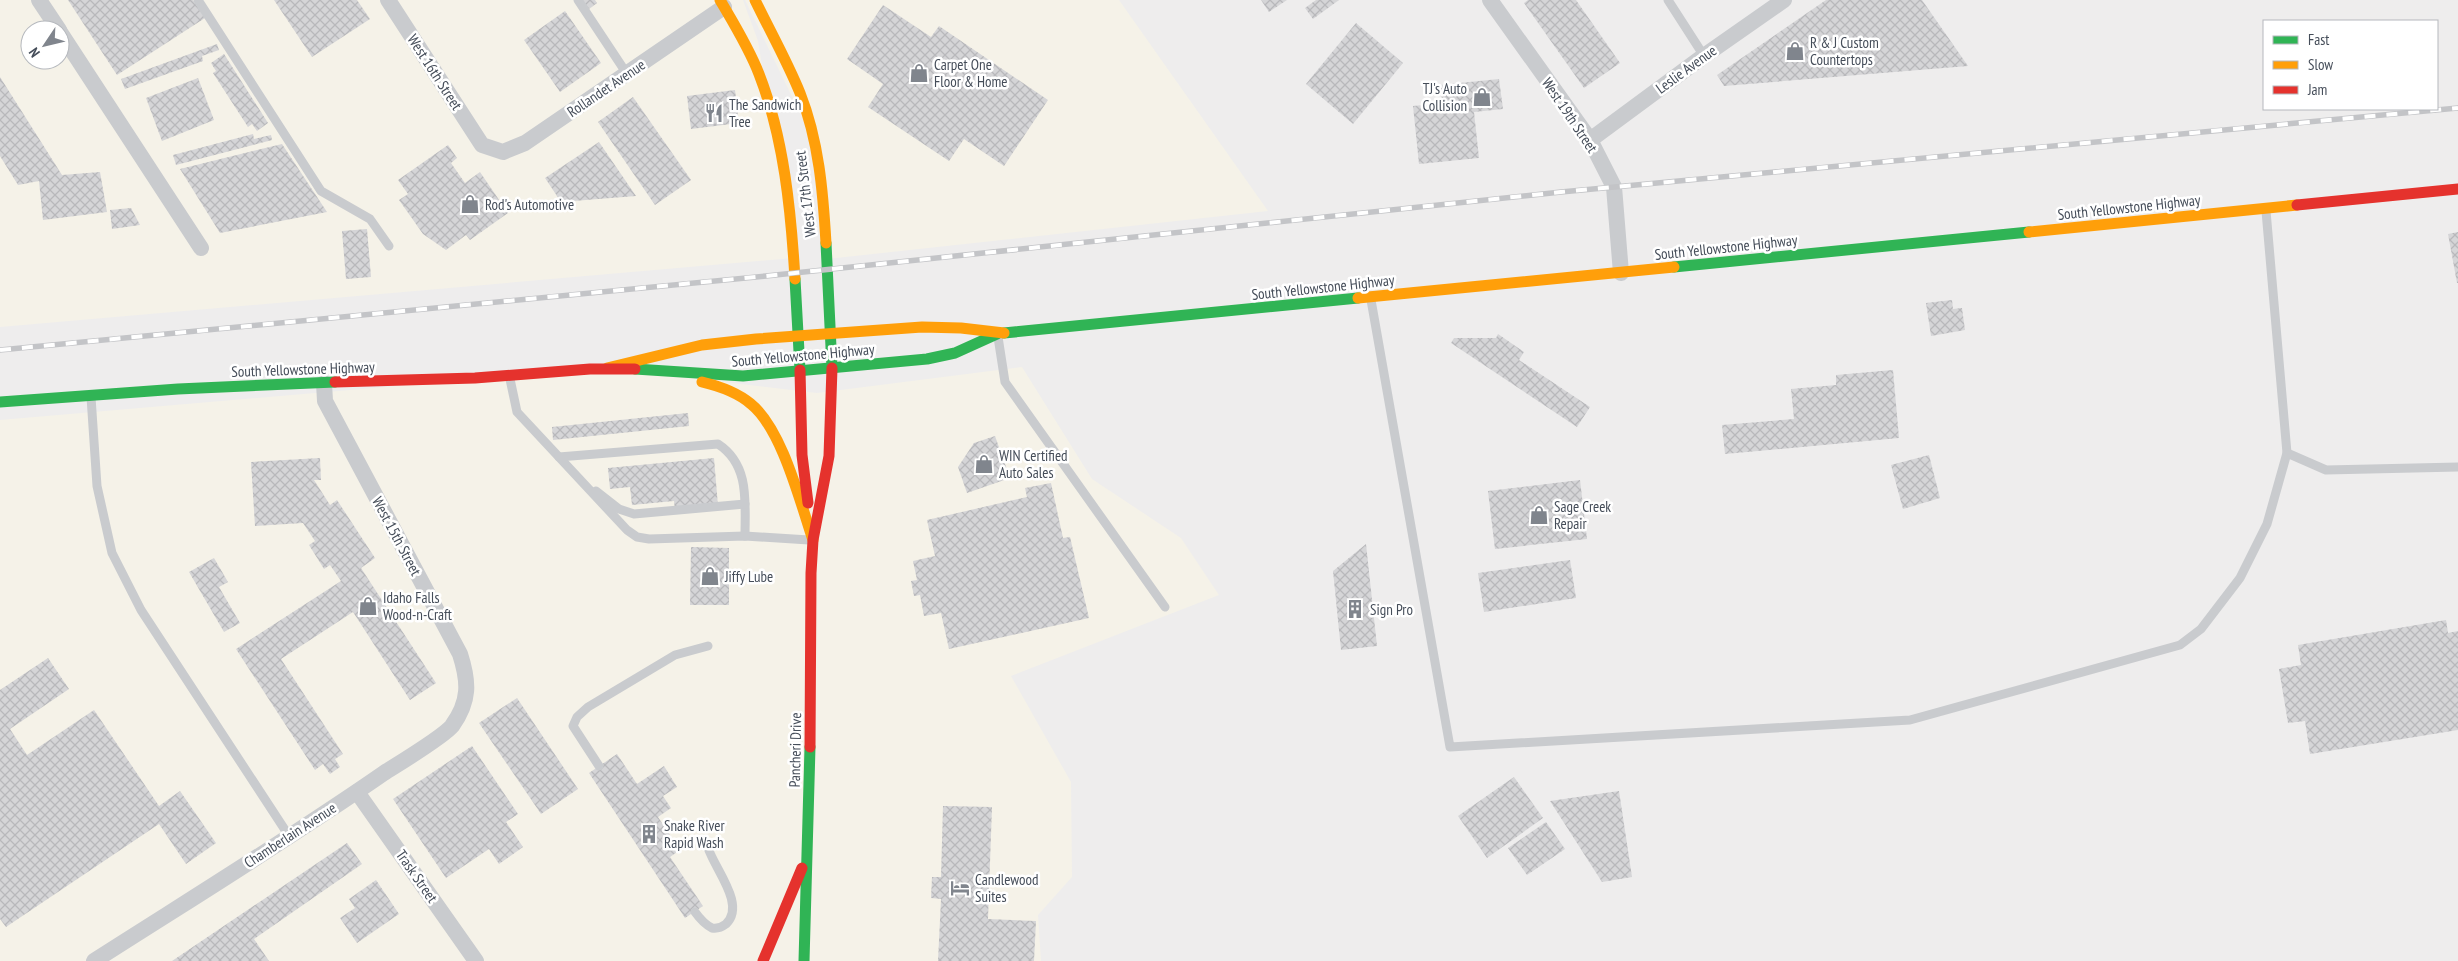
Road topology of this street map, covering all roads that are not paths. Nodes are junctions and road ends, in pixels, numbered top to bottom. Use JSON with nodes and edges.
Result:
{"nodes":[{"id":1,"x":39,"y":0,"type":"edge"},
{"id":2,"x":198,"y":0,"type":"edge"},
{"id":3,"x":388,"y":0,"type":"edge"},
{"id":4,"x":578,"y":0,"type":"edge"},
{"id":5,"x":755,"y":0,"type":"edge"},
{"id":6,"x":1490,"y":0,"type":"edge"},
{"id":7,"x":1668,"y":0,"type":"edge"},
{"id":8,"x":1784,"y":0,"type":"edge"},
{"id":9,"x":722,"y":3,"type":"edge"},
{"id":10,"x":744,"y":16,"type":"dead end"},
{"id":11,"x":52,"y":20,"type":"edge"},
{"id":12,"x":70,"y":48,"type":"edge"},
{"id":13,"x":1704,"y":56,"type":"junction"},
{"id":14,"x":627,"y":74,"type":"junction"},
{"id":15,"x":779,"y":77,"type":"dead end"},
{"id":16,"x":802,"y":101,"type":"junction"},
{"id":17,"x":1590,"y":140,"type":"junction"},
{"id":18,"x":482,"y":145,"type":"joint"},
{"id":19,"x":2458,"y":189,"type":"edge"},
{"id":20,"x":2265,"y":208,"type":"junction"},
{"id":21,"x":389,"y":246,"type":"dead end"},
{"id":22,"x":201,"y":248,"type":"dead end"},
{"id":23,"x":1621,"y":272,"type":"junction"},
{"id":24,"x":1370,"y":298,"type":"junction"},
{"id":25,"x":831,"y":333,"type":"junction"},
{"id":26,"x":998,"y":334,"type":"junction"},
{"id":27,"x":798,"y":336,"type":"junction"},
{"id":28,"x":607,"y":368,"type":"junction"},
{"id":29,"x":832,"y":368,"type":"junction"},
{"id":30,"x":800,"y":370,"type":"junction"},
{"id":31,"x":510,"y":377,"type":"junction"},
{"id":32,"x":324,"y":383,"type":"junction"},
{"id":33,"x":91,"y":396,"type":"junction"},
{"id":34,"x":0,"y":402,"type":"edge"},
{"id":35,"x":2287,"y":453,"type":"junction"},
{"id":36,"x":559,"y":457,"type":"junction"},
{"id":37,"x":2458,"y":468,"type":"edge"},
{"id":38,"x":582,"y":481,"type":"junction"},
{"id":39,"x":745,"y":504,"type":"junction"},
{"id":40,"x":746,"y":536,"type":"junction"},
{"id":41,"x":813,"y":540,"type":"junction"},
{"id":42,"x":1165,"y":607,"type":"dead end"},
{"id":43,"x":708,"y":646,"type":"dead end"},
{"id":44,"x":467,"y":691,"type":"joint"},
{"id":45,"x":599,"y":766,"type":"dead end"},
{"id":46,"x":357,"y":792,"type":"junction"},
{"id":47,"x":289,"y":836,"type":"junction"},
{"id":48,"x":706,"y":841,"type":"dead end"},
{"id":49,"x":807,"y":855,"type":"junction"},
{"id":50,"x":695,"y":912,"type":"dead end"},
{"id":51,"x":94,"y":961,"type":"edge"},
{"id":52,"x":476,"y":961,"type":"edge"},
{"id":53,"x":763,"y":961,"type":"edge"},
{"id":54,"x":804,"y":961,"type":"edge"}],
"edges":[{"from":1,"to":11,"type":"street"},
{"from":2,"to":21,"type":"lane"},
{"from":3,"to":18,"type":"street","name":"West 16th Street"},
{"from":4,"to":14,"type":"lane"},
{"from":5,"to":16,"type":"main road","name":"West 17th Street"},
{"from":6,"to":17,"type":"street","name":"West 19th Street"},
{"from":7,"to":13,"type":"lane"},
{"from":8,"to":13,"type":"street","name":"Leslie Avenue"},
{"from":9,"to":10,"type":"main road"},
{"from":9,"to":14,"type":"street","name":"Rollandet Avenue"},
{"from":9,"to":27,"type":"main road","name":"West 17th Street"},
{"from":12,"to":22,"type":"street"},
{"from":13,"to":17,"type":"street","name":"Leslie Avenue"},
{"from":14,"to":18,"type":"street","name":"Rollandet Avenue"},
{"from":15,"to":16,"type":"main road"},
{"from":16,"to":25,"type":"main road","name":"West 17th Street"},
{"from":17,"to":23,"type":"street","name":"West 19th Street"},
{"from":19,"to":20,"type":"main road","name":"South Yellowstone Highway"},
{"from":20,"to":23,"type":"main road","name":"South Yellowstone Highway"},
{"from":20,"to":35,"type":"lane"},
{"from":23,"to":24,"type":"main road","name":"South Yellowstone Highway"},
{"from":24,"to":26,"type":"main road","name":"South Yellowstone Highway"},
{"from":24,"to":35,"type":"lane"},
{"from":25,"to":26,"type":"main road","name":"South Yellowstone Highway"},
{"from":25,"to":27,"type":"main road","name":"South Yellowstone Highway"},
{"from":25,"to":29,"type":"main road","name":"West 17th Street"},
{"from":26,"to":29,"type":"main road","name":"South Yellowstone Highway"},
{"from":26,"to":42,"type":"lane"},
{"from":27,"to":28,"type":"main road","name":"South Yellowstone Highway"},
{"from":27,"to":30,"type":"main road","name":"Pancheri Drive"},
{"from":28,"to":30,"type":"main road","name":"South Yellowstone Highway"},
{"from":28,"to":31,"type":"main road","name":"South Yellowstone Highway"},
{"from":28,"to":41,"type":"main road"},
{"from":29,"to":30,"type":"main road","name":"South Yellowstone Highway"},
{"from":29,"to":41,"type":"main road","name":"Pancheri Drive"},
{"from":30,"to":41,"type":"main road","name":"Pancheri Drive"},
{"from":31,"to":32,"type":"main road","name":"South Yellowstone Highway"},
{"from":31,"to":36,"type":"lane"},
{"from":32,"to":33,"type":"main road","name":"South Yellowstone Highway"},
{"from":32,"to":44,"type":"street","name":"West 15th Street"},
{"from":33,"to":34,"type":"main road","name":"South Yellowstone Highway"},
{"from":33,"to":47,"type":"lane"},
{"from":35,"to":37,"type":"lane"},
{"from":36,"to":38,"type":"lane"},
{"from":36,"to":39,"type":"lane"},
{"from":38,"to":39,"type":"lane"},
{"from":38,"to":40,"type":"lane"},
{"from":39,"to":40,"type":"lane"},
{"from":40,"to":41,"type":"lane"},
{"from":41,"to":49,"type":"main road","name":"Pancheri Drive"},
{"from":43,"to":45,"type":"lane"},
{"from":44,"to":46,"type":"street","name":"Chamberlain Avenue"},
{"from":46,"to":47,"type":"street","name":"Chamberlain Avenue"},
{"from":46,"to":52,"type":"street","name":"Trask Street"},
{"from":47,"to":51,"type":"street","name":"Chamberlain Avenue"},
{"from":48,"to":50,"type":"lane"},
{"from":49,"to":53,"type":"main road"},
{"from":49,"to":54,"type":"main road","name":"Pancheri Drive"}]}
